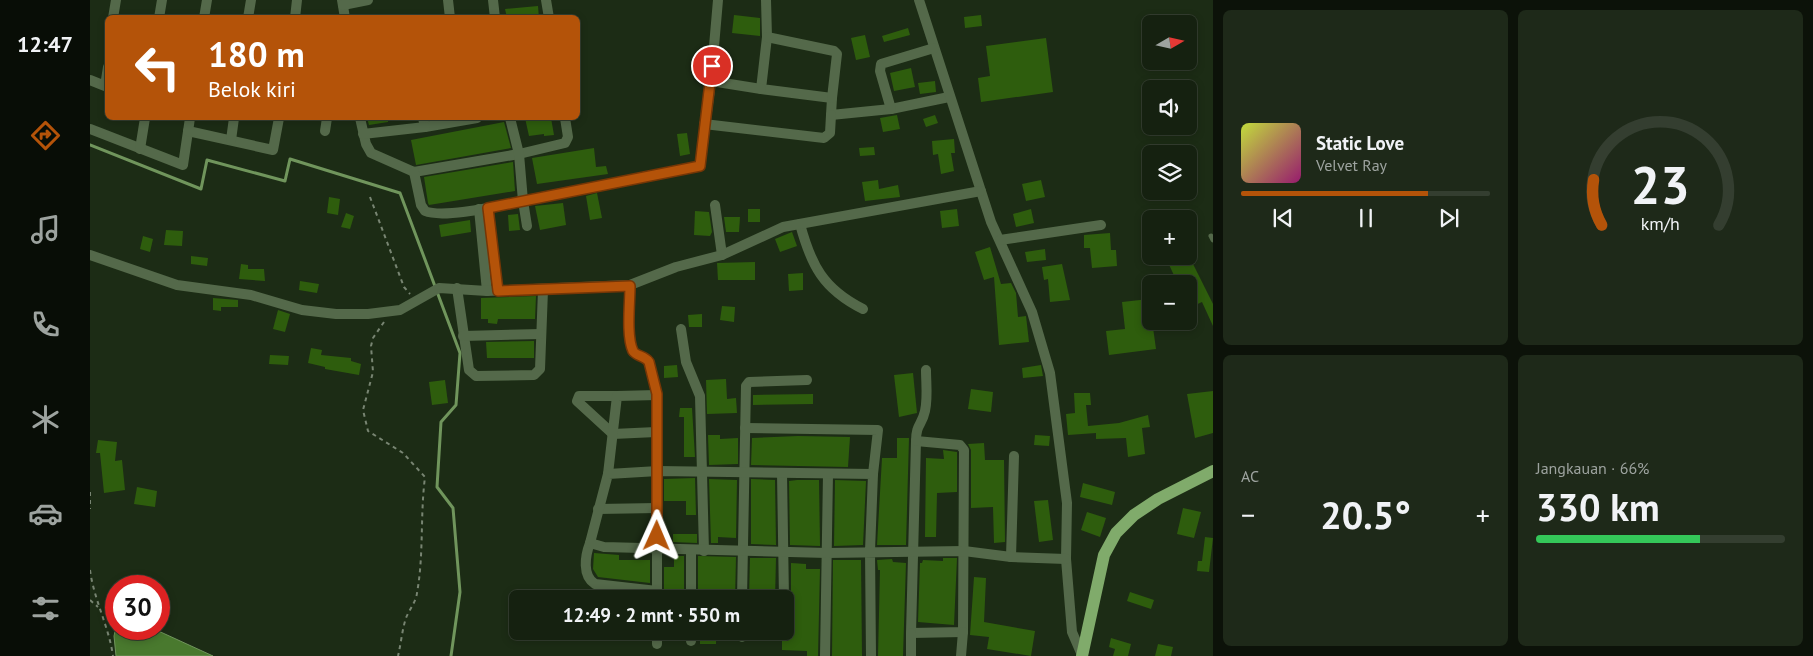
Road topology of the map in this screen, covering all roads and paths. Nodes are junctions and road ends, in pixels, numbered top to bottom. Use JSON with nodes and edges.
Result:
{"nodes":[{"id":1,"x":116,"y":0,"type":"edge"},
{"id":2,"x":162,"y":0,"type":"edge"},
{"id":3,"x":207,"y":0,"type":"edge"},
{"id":4,"x":251,"y":0,"type":"edge"},
{"id":5,"x":297,"y":0,"type":"edge"},
{"id":6,"x":368,"y":0,"type":"edge"},
{"id":7,"x":448,"y":0,"type":"edge"},
{"id":8,"x":493,"y":0,"type":"edge"},
{"id":9,"x":546,"y":0,"type":"edge"},
{"id":10,"x":718,"y":0,"type":"edge"},
{"id":11,"x":766,"y":0,"type":"edge"},
{"id":12,"x":919,"y":0,"type":"edge"},
{"id":13,"x":343,"y":2,"type":"edge"},
{"id":14,"x":114,"y":15,"type":"edge"},
{"id":15,"x":160,"y":15,"type":"edge"},
{"id":16,"x":204,"y":15,"type":"edge"},
{"id":17,"x":248,"y":15,"type":"edge"},
{"id":18,"x":294,"y":15,"type":"edge"},
{"id":19,"x":345,"y":15,"type":"edge"},
{"id":20,"x":450,"y":15,"type":"edge"},
{"id":21,"x":495,"y":15,"type":"edge"},
{"id":22,"x":548,"y":15,"type":"edge"},
{"id":23,"x":767,"y":37,"type":"junction"},
{"id":24,"x":934,"y":48,"type":"junction"},
{"id":25,"x":90,"y":80,"type":"edge"},
{"id":26,"x":711,"y":81,"type":"junction"},
{"id":27,"x":105,"y":86,"type":"edge"},
{"id":28,"x":762,"y":88,"type":"junction"},
{"id":29,"x":949,"y":97,"type":"junction"},
{"id":30,"x":832,"y":98,"type":"junction"},
{"id":31,"x":891,"y":109,"type":"junction"},
{"id":32,"x":831,"y":116,"type":"junction"},
{"id":33,"x":145,"y":120,"type":"edge"},
{"id":34,"x":190,"y":120,"type":"edge"},
{"id":35,"x":234,"y":120,"type":"edge"},
{"id":36,"x":279,"y":120,"type":"edge"},
{"id":37,"x":327,"y":120,"type":"edge"},
{"id":38,"x":360,"y":120,"type":"edge"},
{"id":39,"x":450,"y":120,"type":"edge"},
{"id":40,"x":510,"y":120,"type":"edge"},
{"id":41,"x":565,"y":120,"type":"edge"},
{"id":42,"x":424,"y":122,"type":"edge"},
{"id":43,"x":704,"y":124,"type":"junction"},
{"id":44,"x":90,"y":130,"type":"edge"},
{"id":45,"x":188,"y":131,"type":"junction"},
{"id":46,"x":325,"y":131,"type":"dead end"},
{"id":47,"x":363,"y":134,"type":"junction"},
{"id":48,"x":231,"y":140,"type":"junction"},
{"id":49,"x":140,"y":149,"type":"junction"},
{"id":50,"x":519,"y":154,"type":"junction"},
{"id":51,"x":414,"y":172,"type":"junction"},
{"id":52,"x":981,"y":191,"type":"junction"},
{"id":53,"x":370,"y":197,"type":"dead end"},
{"id":54,"x":523,"y":201,"type":"junction"},
{"id":55,"x":715,"y":205,"type":"dead end"},
{"id":56,"x":483,"y":209,"type":"junction"},
{"id":57,"x":800,"y":224,"type":"junction"},
{"id":58,"x":1101,"y":225,"type":"dead end"},
{"id":59,"x":527,"y":226,"type":"dead end"},
{"id":60,"x":1000,"y":240,"type":"junction"},
{"id":61,"x":90,"y":255,"type":"edge"},
{"id":62,"x":722,"y":255,"type":"junction"},
{"id":63,"x":630,"y":286,"type":"junction"},
{"id":64,"x":457,"y":288,"type":"junction"},
{"id":65,"x":543,"y":290,"type":"junction"},
{"id":66,"x":487,"y":291,"type":"junction"},
{"id":67,"x":498,"y":291,"type":"junction"},
{"id":68,"x":416,"y":301,"type":"junction"},
{"id":69,"x":863,"y":309,"type":"dead end"},
{"id":70,"x":400,"y":310,"type":"junction"},
{"id":71,"x":681,"y":329,"type":"dead end"},
{"id":72,"x":541,"y":334,"type":"junction"},
{"id":73,"x":463,"y":336,"type":"junction"},
{"id":74,"x":926,"y":370,"type":"dead end"},
{"id":75,"x":807,"y":380,"type":"dead end"},
{"id":76,"x":657,"y":394,"type":"junction"},
{"id":77,"x":617,"y":396,"type":"junction"},
{"id":78,"x":745,"y":428,"type":"junction"},
{"id":79,"x":656,"y":432,"type":"junction"},
{"id":80,"x":613,"y":434,"type":"junction"},
{"id":81,"x":916,"y":441,"type":"junction"},
{"id":82,"x":1014,"y":456,"type":"dead end"},
{"id":83,"x":658,"y":471,"type":"junction"},
{"id":84,"x":1213,"y":471,"type":"edge"},
{"id":85,"x":701,"y":472,"type":"junction"},
{"id":86,"x":744,"y":473,"type":"junction"},
{"id":87,"x":782,"y":473,"type":"junction"},
{"id":88,"x":608,"y":474,"type":"junction"},
{"id":89,"x":828,"y":474,"type":"junction"},
{"id":90,"x":873,"y":474,"type":"junction"},
{"id":91,"x":90,"y":492,"type":"edge"},
{"id":92,"x":657,"y":508,"type":"junction"},
{"id":93,"x":598,"y":509,"type":"junction"},
{"id":94,"x":90,"y":510,"type":"edge"},
{"id":95,"x":590,"y":544,"type":"junction"},
{"id":96,"x":657,"y":550,"type":"junction"},
{"id":97,"x":690,"y":551,"type":"junction"},
{"id":98,"x":704,"y":551,"type":"junction"},
{"id":99,"x":914,"y":551,"type":"junction"},
{"id":100,"x":964,"y":551,"type":"junction"},
{"id":101,"x":743,"y":552,"type":"junction"},
{"id":102,"x":784,"y":552,"type":"junction"},
{"id":103,"x":870,"y":552,"type":"junction"},
{"id":104,"x":827,"y":553,"type":"junction"},
{"id":105,"x":1011,"y":557,"type":"junction"},
{"id":106,"x":1066,"y":559,"type":"junction"},
{"id":107,"x":90,"y":570,"type":"edge"},
{"id":108,"x":629,"y":590,"type":"edge"},
{"id":109,"x":657,"y":590,"type":"edge"},
{"id":110,"x":691,"y":590,"type":"edge"},
{"id":111,"x":742,"y":590,"type":"edge"},
{"id":112,"x":784,"y":590,"type":"edge"},
{"id":113,"x":90,"y":600,"type":"edge"},
{"id":114,"x":98,"y":607,"type":"junction"},
{"id":115,"x":963,"y":632,"type":"junction"},
{"id":116,"x":911,"y":633,"type":"junction"},
{"id":117,"x":657,"y":640,"type":"edge"},
{"id":118,"x":657,"y":644,"type":"dead end"},
{"id":119,"x":1082,"y":655,"type":"edge"},
{"id":120,"x":113,"y":656,"type":"edge"},
{"id":121,"x":398,"y":656,"type":"edge"},
{"id":122,"x":825,"y":656,"type":"edge"},
{"id":123,"x":871,"y":656,"type":"edge"},
{"id":124,"x":911,"y":656,"type":"edge"},
{"id":125,"x":961,"y":656,"type":"edge"}],
"edges":[{"from":1,"to":14,"type":"street"},
{"from":2,"to":15,"type":"street"},
{"from":3,"to":16,"type":"street"},
{"from":4,"to":17,"type":"street"},
{"from":5,"to":18,"type":"street"},
{"from":6,"to":13,"type":"street"},
{"from":7,"to":20,"type":"street"},
{"from":8,"to":21,"type":"street"},
{"from":9,"to":22,"type":"street"},
{"from":10,"to":26,"type":"street"},
{"from":11,"to":23,"type":"street"},
{"from":12,"to":24,"type":"street"},
{"from":13,"to":19,"type":"street"},
{"from":23,"to":28,"type":"street"},
{"from":23,"to":30,"type":"street"},
{"from":24,"to":29,"type":"street"},
{"from":24,"to":31,"type":"street"},
{"from":25,"to":27,"type":"street"},
{"from":26,"to":28,"type":"street"},
{"from":26,"to":43,"type":"street"},
{"from":28,"to":30,"type":"street"},
{"from":29,"to":31,"type":"street"},
{"from":29,"to":52,"type":"street"},
{"from":30,"to":32,"type":"street"},
{"from":31,"to":32,"type":"street"},
{"from":32,"to":43,"type":"street"},
{"from":33,"to":49,"type":"street"},
{"from":34,"to":45,"type":"street"},
{"from":35,"to":48,"type":"street"},
{"from":36,"to":48,"type":"street"},
{"from":37,"to":46,"type":"street"},
{"from":38,"to":47,"type":"street"},
{"from":39,"to":42,"type":"street"},
{"from":40,"to":50,"type":"street"},
{"from":41,"to":50,"type":"street"},
{"from":42,"to":47,"type":"street"},
{"from":43,"to":54,"type":"street"},
{"from":44,"to":49,"type":"street"},
{"from":45,"to":48,"type":"street"},
{"from":45,"to":49,"type":"street"},
{"from":47,"to":51,"type":"street"},
{"from":50,"to":51,"type":"street"},
{"from":50,"to":54,"type":"street"},
{"from":51,"to":56,"type":"street"},
{"from":52,"to":57,"type":"street"},
{"from":52,"to":60,"type":"street"},
{"from":53,"to":68,"type":"path"},
{"from":54,"to":56,"type":"street"},
{"from":54,"to":59,"type":"street"},
{"from":55,"to":62,"type":"street"},
{"from":56,"to":66,"type":"street"},
{"from":56,"to":67,"type":"street"},
{"from":57,"to":62,"type":"street"},
{"from":57,"to":69,"type":"street"},
{"from":58,"to":60,"type":"street"},
{"from":60,"to":106,"type":"street"},
{"from":61,"to":70,"type":"street"},
{"from":62,"to":63,"type":"street"},
{"from":63,"to":65,"type":"street"},
{"from":63,"to":76,"type":"street"},
{"from":64,"to":66,"type":"street"},
{"from":64,"to":68,"type":"street"},
{"from":64,"to":73,"type":"street"},
{"from":65,"to":67,"type":"street"},
{"from":65,"to":72,"type":"street"},
{"from":66,"to":67,"type":"street"},
{"from":68,"to":70,"type":"street"},
{"from":70,"to":121,"type":"path"},
{"from":71,"to":85,"type":"street"},
{"from":72,"to":73,"type":"street"},
{"from":72,"to":73,"type":"street"},
{"from":74,"to":81,"type":"street"},
{"from":75,"to":78,"type":"street"},
{"from":76,"to":77,"type":"street"},
{"from":76,"to":79,"type":"street"},
{"from":77,"to":80,"type":"street"},
{"from":77,"to":80,"type":"street"},
{"from":78,"to":86,"type":"street"},
{"from":78,"to":90,"type":"street"},
{"from":79,"to":80,"type":"street"},
{"from":79,"to":83,"type":"street"},
{"from":80,"to":88,"type":"street"},
{"from":81,"to":99,"type":"street"},
{"from":81,"to":100,"type":"street"},
{"from":82,"to":105,"type":"street"},
{"from":83,"to":85,"type":"street"},
{"from":83,"to":88,"type":"street"},
{"from":83,"to":92,"type":"street"},
{"from":84,"to":119,"type":"main road"},
{"from":85,"to":86,"type":"street"},
{"from":85,"to":98,"type":"street"},
{"from":86,"to":87,"type":"street"},
{"from":86,"to":101,"type":"street"},
{"from":87,"to":89,"type":"street"},
{"from":87,"to":102,"type":"street"},
{"from":88,"to":93,"type":"street"},
{"from":89,"to":90,"type":"street"},
{"from":89,"to":104,"type":"street"},
{"from":90,"to":103,"type":"street"},
{"from":91,"to":94,"type":"path"},
{"from":92,"to":93,"type":"street"},
{"from":92,"to":96,"type":"street"},
{"from":93,"to":95,"type":"street"},
{"from":95,"to":96,"type":"street"},
{"from":95,"to":108,"type":"street"},
{"from":96,"to":97,"type":"street"},
{"from":96,"to":109,"type":"street"},
{"from":97,"to":98,"type":"street"},
{"from":97,"to":110,"type":"street"},
{"from":98,"to":101,"type":"street"},
{"from":99,"to":100,"type":"street"},
{"from":99,"to":103,"type":"street"},
{"from":99,"to":116,"type":"street"},
{"from":100,"to":105,"type":"street"},
{"from":100,"to":115,"type":"street"},
{"from":101,"to":102,"type":"street"},
{"from":101,"to":111,"type":"street"},
{"from":102,"to":104,"type":"street"},
{"from":102,"to":112,"type":"street"},
{"from":103,"to":104,"type":"street"},
{"from":103,"to":123,"type":"street"},
{"from":104,"to":122,"type":"street"},
{"from":105,"to":106,"type":"street"},
{"from":106,"to":119,"type":"street"},
{"from":107,"to":114,"type":"path"},
{"from":113,"to":114,"type":"path"},
{"from":114,"to":120,"type":"path"},
{"from":115,"to":116,"type":"street"},
{"from":115,"to":125,"type":"street"},
{"from":116,"to":124,"type":"street"},
{"from":117,"to":118,"type":"street"}]}
